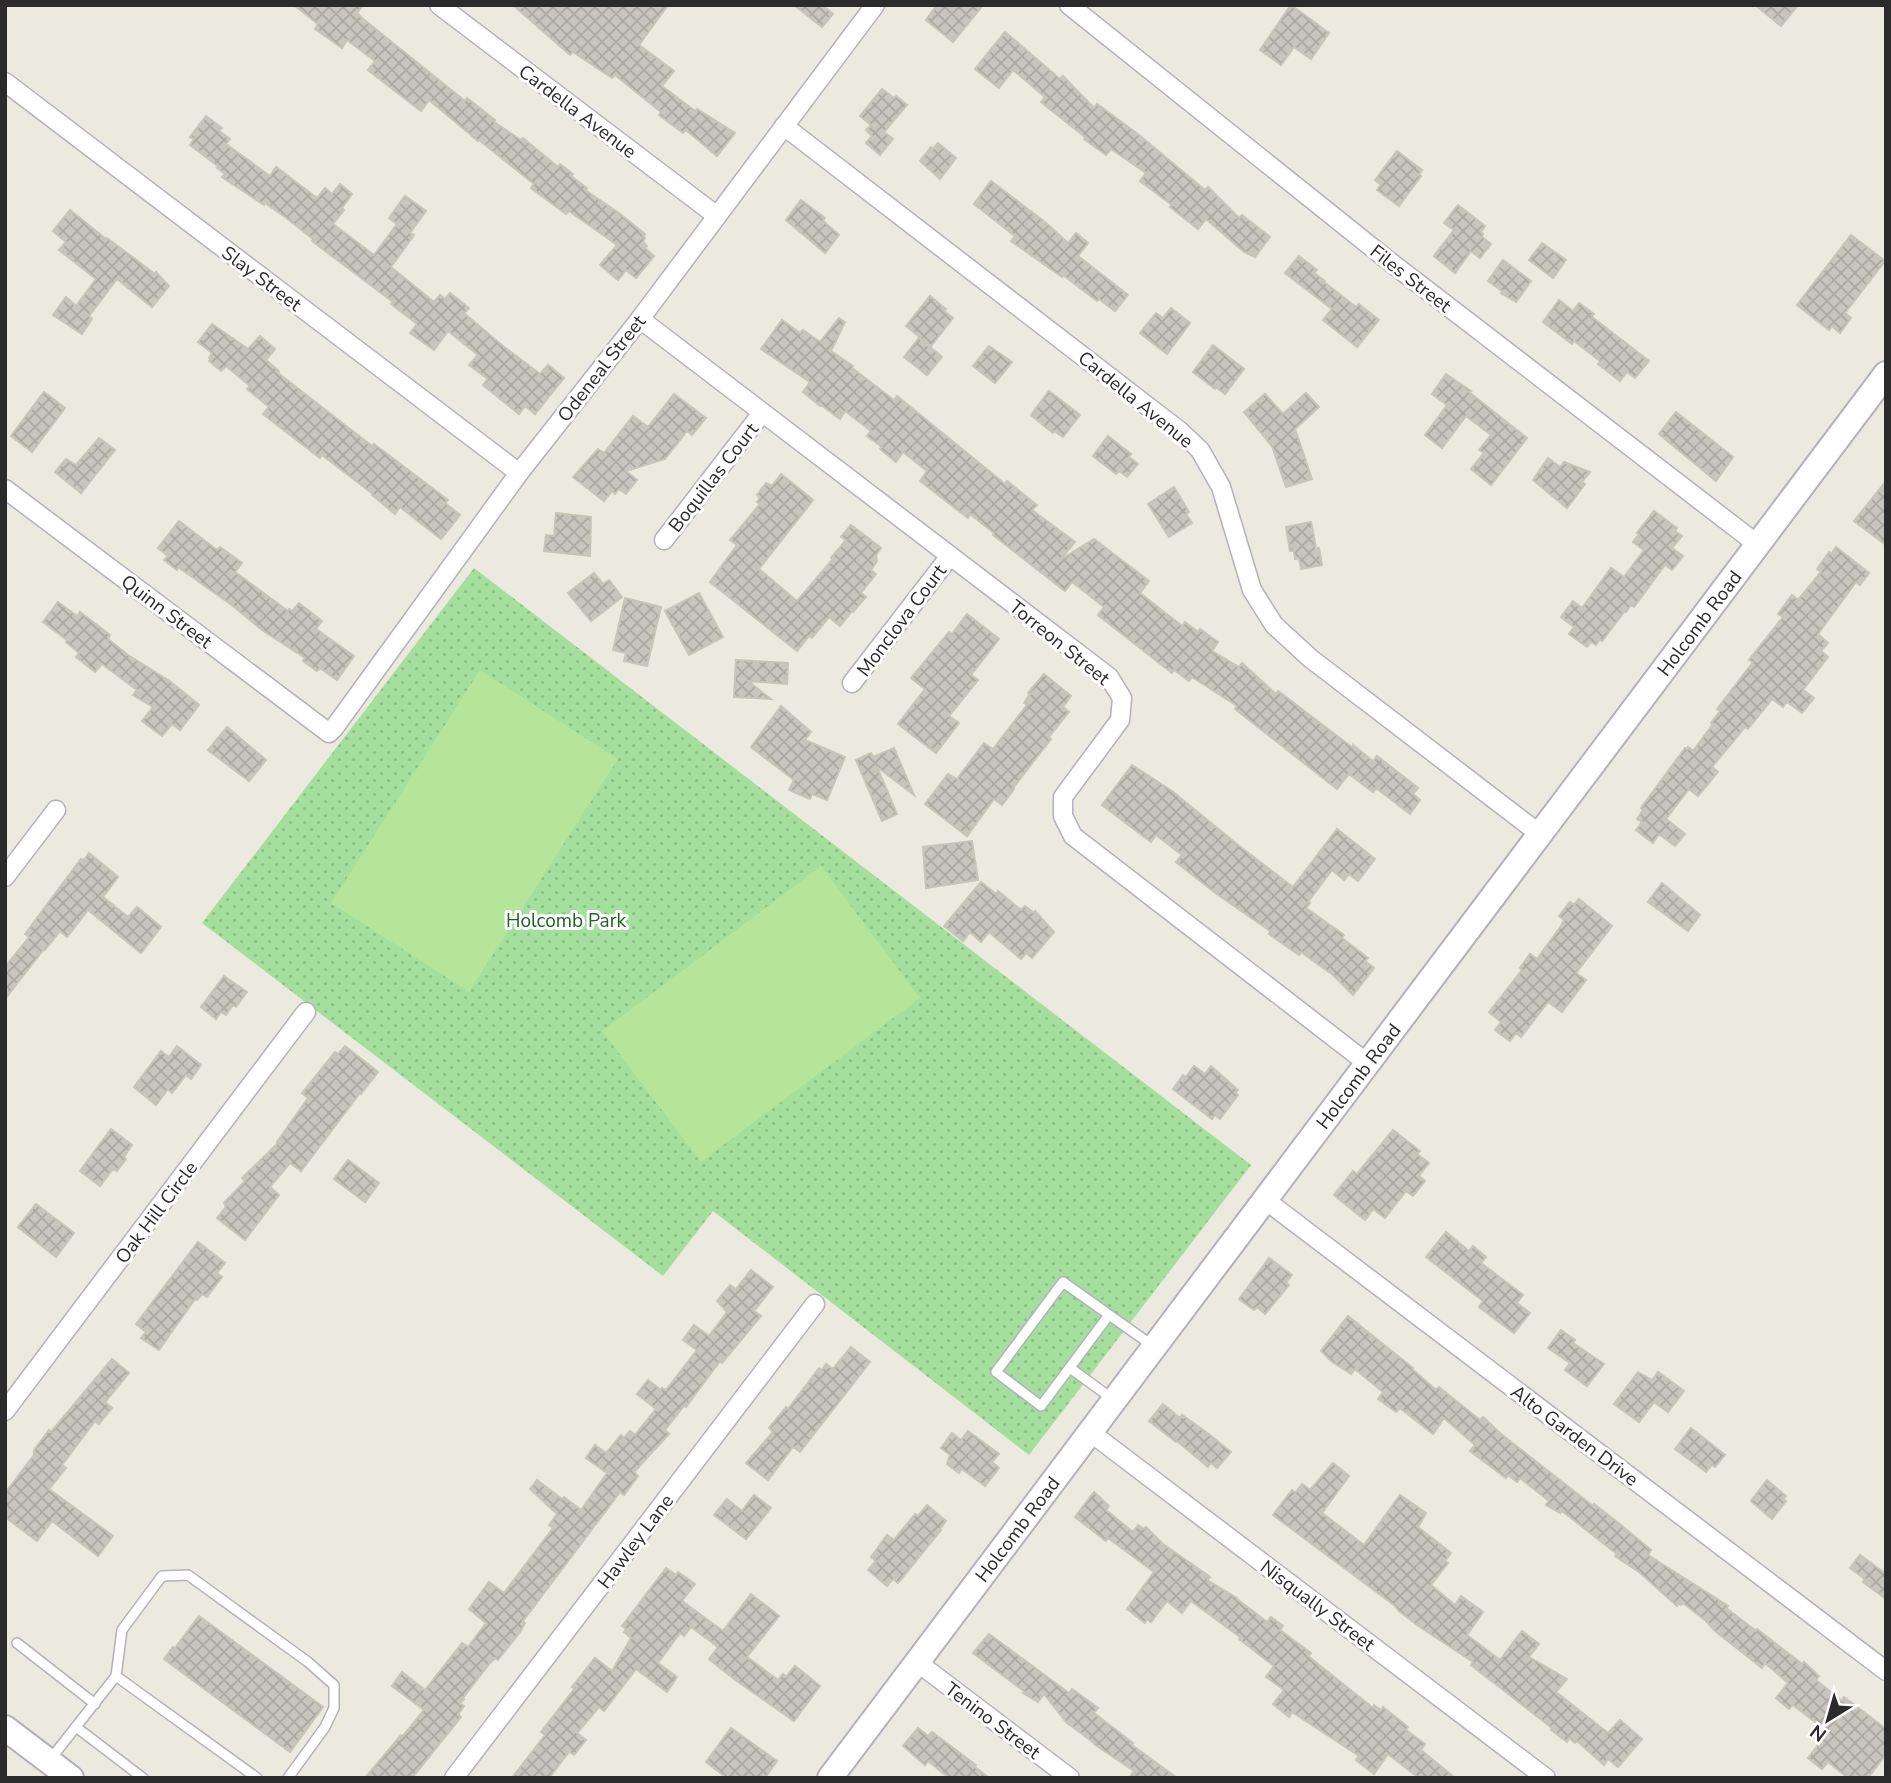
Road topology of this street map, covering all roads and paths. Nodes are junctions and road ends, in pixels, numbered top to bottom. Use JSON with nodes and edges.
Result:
{"nodes":[{"id":1,"x":439,"y":5,"type":"edge"},
{"id":2,"x":875,"y":5,"type":"edge"},
{"id":3,"x":1069,"y":5,"type":"edge"},
{"id":4,"x":5,"y":82,"type":"edge"},
{"id":5,"x":784,"y":126,"type":"junction"},
{"id":6,"x":717,"y":216,"type":"junction"},
{"id":7,"x":640,"y":318,"type":"junction"},
{"id":8,"x":1886,"y":374,"type":"edge"},
{"id":9,"x":762,"y":413,"type":"junction"},
{"id":10,"x":519,"y":473,"type":"junction"},
{"id":11,"x":5,"y":489,"type":"edge"},
{"id":12,"x":664,"y":540,"type":"dead end"},
{"id":13,"x":1757,"y":544,"type":"junction"},
{"id":14,"x":950,"y":556,"type":"junction"},
{"id":15,"x":852,"y":684,"type":"dead end"},
{"id":16,"x":328,"y":733,"type":"joint"},
{"id":17,"x":56,"y":810,"type":"dead end"},
{"id":18,"x":1541,"y":835,"type":"junction"},
{"id":19,"x":5,"y":877,"type":"edge"},
{"id":20,"x":306,"y":1012,"type":"dead end"},
{"id":21,"x":1367,"y":1063,"type":"junction"},
{"id":22,"x":1264,"y":1199,"type":"junction"},
{"id":23,"x":815,"y":1304,"type":"dead end"},
{"id":24,"x":1109,"y":1315,"type":"junction"},
{"id":25,"x":1155,"y":1347,"type":"junction"},
{"id":26,"x":1070,"y":1368,"type":"junction"},
{"id":27,"x":1114,"y":1400,"type":"junction"},
{"id":28,"x":5,"y":1411,"type":"edge"},
{"id":29,"x":1090,"y":1432,"type":"junction"},
{"id":30,"x":17,"y":1643,"type":"dead end"},
{"id":31,"x":917,"y":1662,"type":"junction"},
{"id":32,"x":1886,"y":1671,"type":"edge"},
{"id":33,"x":116,"y":1676,"type":"junction"},
{"id":34,"x":95,"y":1704,"type":"junction"},
{"id":35,"x":76,"y":1727,"type":"junction"},
{"id":36,"x":5,"y":1728,"type":"edge"},
{"id":37,"x":49,"y":1761,"type":"junction"},
{"id":38,"x":72,"y":1778,"type":"edge"},
{"id":39,"x":143,"y":1778,"type":"edge"},
{"id":40,"x":257,"y":1778,"type":"edge"},
{"id":41,"x":288,"y":1778,"type":"edge"},
{"id":42,"x":454,"y":1778,"type":"edge"},
{"id":43,"x":830,"y":1778,"type":"edge"},
{"id":44,"x":1070,"y":1778,"type":"edge"},
{"id":45,"x":1546,"y":1778,"type":"edge"}],
"edges":[{"from":1,"to":6,"type":"street","name":"Cardella Avenue"},
{"from":2,"to":5,"type":"street","name":"Odeneal Street"},
{"from":3,"to":13,"type":"street","name":"Files Street"},
{"from":4,"to":10,"type":"street","name":"Slay Street"},
{"from":5,"to":6,"type":"street","name":"Odeneal Street"},
{"from":5,"to":18,"type":"street","name":"Cardella Avenue"},
{"from":6,"to":7,"type":"street","name":"Odeneal Street"},
{"from":7,"to":9,"type":"street","name":"Torreon Street"},
{"from":7,"to":10,"type":"street","name":"Odeneal Street"},
{"from":8,"to":13,"type":"street","name":"Holcomb Road"},
{"from":9,"to":12,"type":"street","name":"Boquillas Court"},
{"from":9,"to":14,"type":"street","name":"Torreon Street"},
{"from":10,"to":16,"type":"street","name":"Odeneal Street"},
{"from":11,"to":16,"type":"street","name":"Quinn Street"},
{"from":13,"to":18,"type":"street","name":"Holcomb Road"},
{"from":14,"to":15,"type":"street","name":"Monclova Court"},
{"from":14,"to":21,"type":"street","name":"Torreon Street"},
{"from":17,"to":19,"type":"street"},
{"from":18,"to":21,"type":"street","name":"Holcomb Road"},
{"from":20,"to":28,"type":"street","name":"Oak Hill Circle"},
{"from":21,"to":22,"type":"street","name":"Holcomb Road"},
{"from":22,"to":25,"type":"street","name":"Holcomb Road"},
{"from":22,"to":32,"type":"street","name":"Alto Garden Drive"},
{"from":23,"to":42,"type":"street","name":"Hawley Lane"},
{"from":24,"to":25,"type":"lane"},
{"from":24,"to":26,"type":"lane"},
{"from":24,"to":26,"type":"lane"},
{"from":25,"to":27,"type":"street","name":"Holcomb Road"},
{"from":26,"to":27,"type":"lane"},
{"from":27,"to":29,"type":"street","name":"Holcomb Road"},
{"from":29,"to":31,"type":"street","name":"Holcomb Road"},
{"from":29,"to":45,"type":"street","name":"Nisqually Street"},
{"from":30,"to":34,"type":"lane"},
{"from":31,"to":43,"type":"street","name":"Holcomb Road"},
{"from":31,"to":44,"type":"street","name":"Tenino Street"},
{"from":33,"to":34,"type":"lane"},
{"from":33,"to":40,"type":"lane"},
{"from":33,"to":41,"type":"lane"},
{"from":34,"to":35,"type":"lane"},
{"from":35,"to":37,"type":"lane"},
{"from":35,"to":39,"type":"lane"},
{"from":36,"to":37,"type":"street"},
{"from":37,"to":38,"type":"street"}]}
